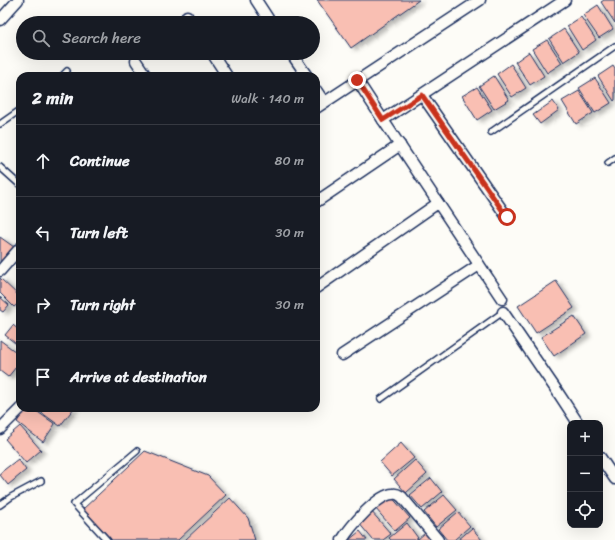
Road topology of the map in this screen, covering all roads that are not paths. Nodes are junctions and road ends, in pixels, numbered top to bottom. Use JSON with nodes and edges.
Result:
{"nodes":[{"id":1,"x":18,"y":0,"type":"edge"},
{"id":2,"x":256,"y":0,"type":"edge"},
{"id":3,"x":480,"y":0,"type":"edge"},
{"id":4,"x":565,"y":0,"type":"edge"},
{"id":5,"x":266,"y":16,"type":"edge"},
{"id":6,"x":0,"y":20,"type":"edge"},
{"id":7,"x":615,"y":46,"type":"edge"},
{"id":8,"x":217,"y":60,"type":"edge"},
{"id":9,"x":296,"y":60,"type":"edge"},
{"id":10,"x":136,"y":61,"type":"dead end"},
{"id":11,"x":143,"y":72,"type":"edge"},
{"id":12,"x":224,"y":72,"type":"edge"},
{"id":13,"x":304,"y":72,"type":"edge"},
{"id":14,"x":357,"y":80,"type":"junction"},
{"id":15,"x":422,"y":95,"type":"junction"},
{"id":16,"x":320,"y":105,"type":"edge"},
{"id":17,"x":16,"y":113,"type":"edge"},
{"id":18,"x":383,"y":120,"type":"junction"},
{"id":19,"x":0,"y":124,"type":"edge"},
{"id":20,"x":491,"y":132,"type":"dead end"},
{"id":21,"x":400,"y":146,"type":"junction"},
{"id":22,"x":615,"y":158,"type":"edge"},
{"id":23,"x":608,"y":163,"type":"dead end"},
{"id":24,"x":0,"y":167,"type":"edge"},
{"id":25,"x":16,"y":181,"type":"edge"},
{"id":26,"x":320,"y":199,"type":"edge"},
{"id":27,"x":438,"y":203,"type":"junction"},
{"id":28,"x":507,"y":217,"type":"dead end"},
{"id":29,"x":16,"y":253,"type":"edge"},
{"id":30,"x":479,"y":265,"type":"junction"},
{"id":31,"x":0,"y":271,"type":"edge"},
{"id":32,"x":320,"y":285,"type":"edge"},
{"id":33,"x":502,"y":299,"type":"dead end"},
{"id":34,"x":503,"y":312,"type":"joint"},
{"id":35,"x":342,"y":354,"type":"dead end"},
{"id":36,"x":381,"y":399,"type":"dead end"},
{"id":37,"x":17,"y":412,"type":"edge"},
{"id":38,"x":576,"y":420,"type":"edge"},
{"id":39,"x":0,"y":429,"type":"edge"},
{"id":40,"x":137,"y":451,"type":"dead end"},
{"id":41,"x":603,"y":461,"type":"edge"},
{"id":42,"x":615,"y":479,"type":"edge"},
{"id":43,"x":41,"y":481,"type":"dead end"},
{"id":44,"x":0,"y":505,"type":"edge"},
{"id":45,"x":107,"y":540,"type":"edge"},
{"id":46,"x":342,"y":540,"type":"edge"},
{"id":47,"x":438,"y":540,"type":"edge"}],
"edges":[{"from":1,"to":6,"type":"street"},
{"from":2,"to":5,"type":"street"},
{"from":3,"to":14,"type":"street"},
{"from":4,"to":15,"type":"street"},
{"from":7,"to":20,"type":"lane"},
{"from":8,"to":12,"type":"street"},
{"from":9,"to":13,"type":"street"},
{"from":10,"to":11,"type":"street"},
{"from":14,"to":16,"type":"street"},
{"from":14,"to":18,"type":"street"},
{"from":15,"to":18,"type":"street"},
{"from":15,"to":28,"type":"street"},
{"from":17,"to":19,"type":"lane"},
{"from":18,"to":21,"type":"street"},
{"from":21,"to":26,"type":"street"},
{"from":21,"to":27,"type":"street"},
{"from":22,"to":23,"type":"lane"},
{"from":24,"to":25,"type":"lane"},
{"from":27,"to":30,"type":"street"},
{"from":27,"to":32,"type":"street"},
{"from":29,"to":31,"type":"street"},
{"from":30,"to":33,"type":"street"},
{"from":30,"to":35,"type":"street"},
{"from":34,"to":36,"type":"lane"},
{"from":34,"to":38,"type":"street"},
{"from":37,"to":39,"type":"street"},
{"from":40,"to":45,"type":"lane"},
{"from":41,"to":42,"type":"street"},
{"from":43,"to":44,"type":"lane"},
{"from":46,"to":47,"type":"street"}]}
